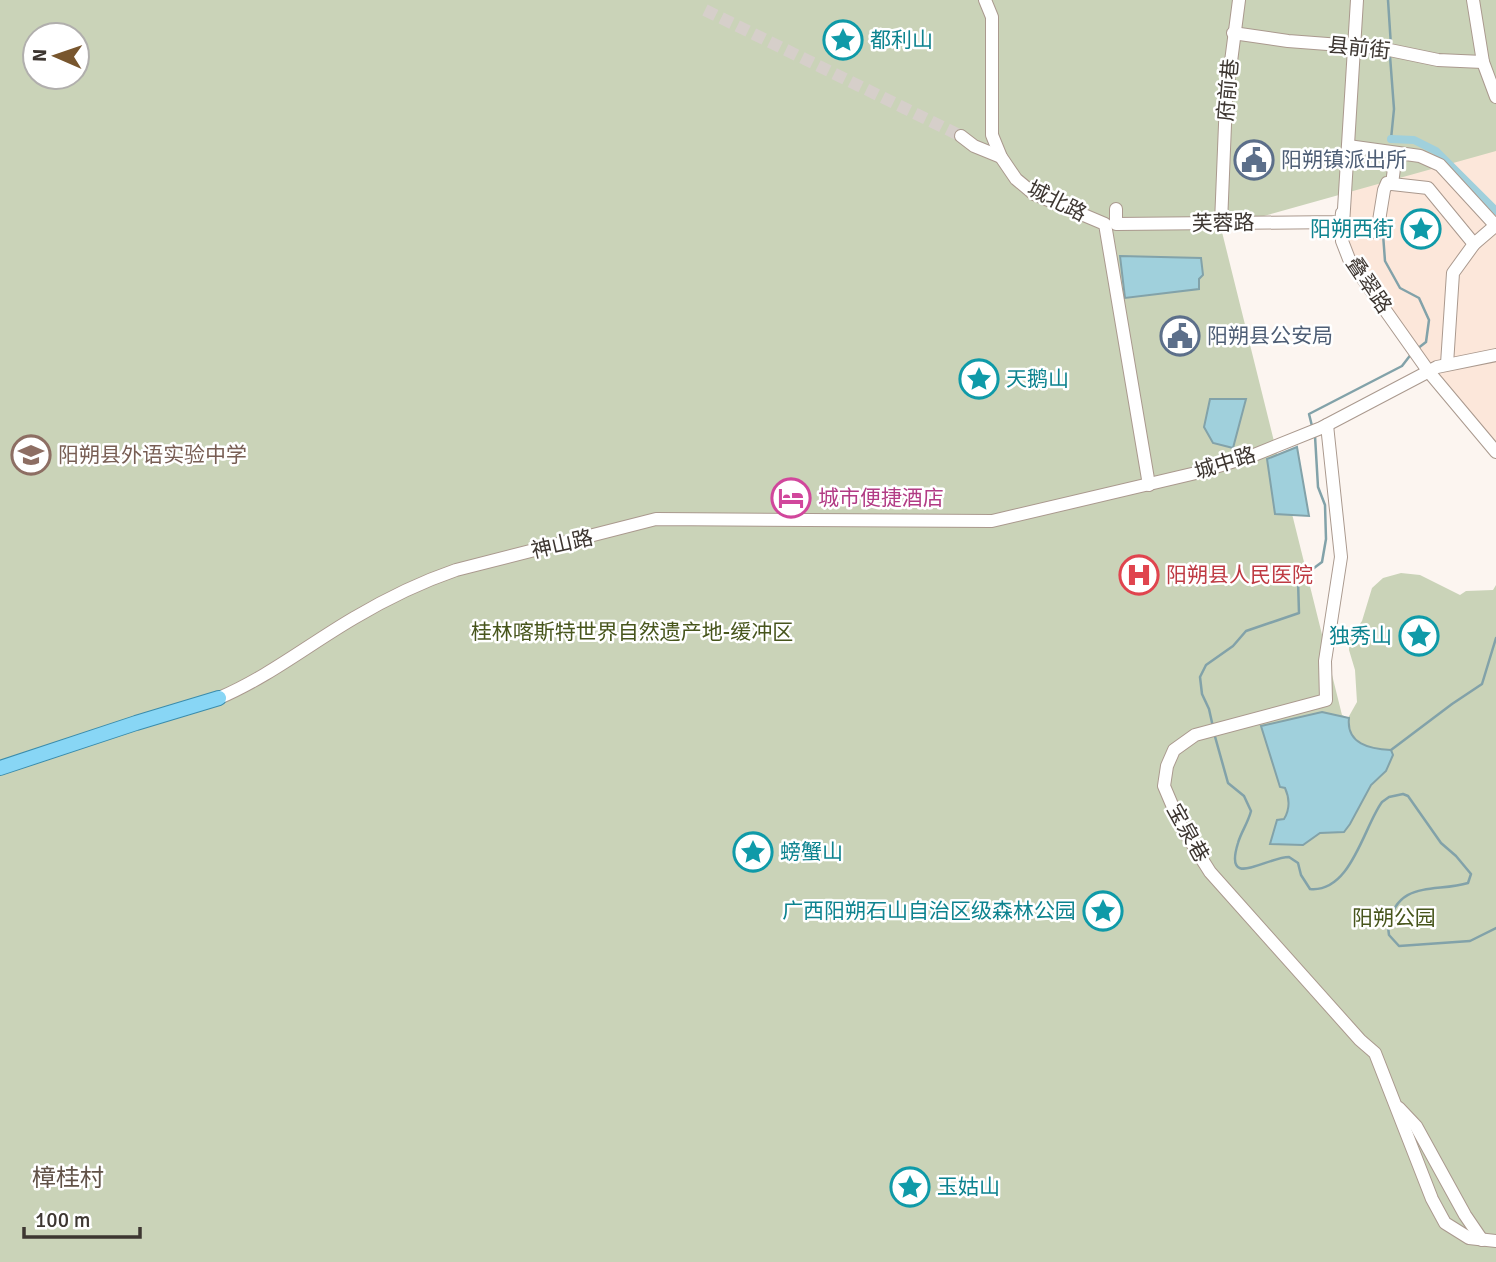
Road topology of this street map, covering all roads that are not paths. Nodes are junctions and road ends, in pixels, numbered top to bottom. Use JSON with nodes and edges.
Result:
{"nodes":[{"id":1,"x":985,"y":0,"type":"edge"},
{"id":2,"x":1239,"y":0,"type":"edge"},
{"id":3,"x":1357,"y":0,"type":"edge"},
{"id":4,"x":1473,"y":0,"type":"edge"},
{"id":5,"x":1233,"y":33,"type":"junction"},
{"id":6,"x":1354,"y":46,"type":"junction"},
{"id":7,"x":1483,"y":62,"type":"junction"},
{"id":8,"x":1496,"y":97,"type":"edge"},
{"id":9,"x":961,"y":136,"type":"tunnel mouth"},
{"id":10,"x":1348,"y":146,"type":"junction"},
{"id":11,"x":1395,"y":153,"type":"junction"},
{"id":12,"x":1001,"y":157,"type":"junction"},
{"id":13,"x":1392,"y":184,"type":"junction"},
{"id":14,"x":1116,"y":209,"type":"dead end"},
{"id":15,"x":1221,"y":222,"type":"junction"},
{"id":16,"x":1341,"y":222,"type":"junction"},
{"id":17,"x":1111,"y":224,"type":"junction"},
{"id":18,"x":1496,"y":226,"type":"edge"},
{"id":19,"x":1377,"y":233,"type":"dead end"},
{"id":20,"x":1474,"y":244,"type":"junction"},
{"id":21,"x":1496,"y":355,"type":"edge"},
{"id":22,"x":1447,"y":364,"type":"junction"},
{"id":23,"x":1429,"y":372,"type":"junction"},
{"id":24,"x":1324,"y":426,"type":"junction"},
{"id":25,"x":1496,"y":452,"type":"edge"},
{"id":26,"x":1149,"y":485,"type":"junction"},
{"id":27,"x":937,"y":521,"type":"joint"},
{"id":28,"x":219,"y":698,"type":"joint"},
{"id":29,"x":0,"y":768,"type":"edge"},
{"id":30,"x":1395,"y":1105,"type":"junction"},
{"id":31,"x":1482,"y":1241,"type":"junction"},
{"id":32,"x":1496,"y":1241,"type":"edge"}],
"edges":[{"from":1,"to":12,"type":"street","name":"城北路"},
{"from":2,"to":5,"type":"street","name":"府前巷"},
{"from":3,"to":6,"type":"street","name":"叠翠路"},
{"from":3,"to":16,"type":"street"},
{"from":4,"to":7,"type":"street"},
{"from":5,"to":6,"type":"street","name":"县前街"},
{"from":5,"to":15,"type":"street","name":"府前巷"},
{"from":6,"to":7,"type":"street","name":"县前街"},
{"from":6,"to":10,"type":"street","name":"叠翠路"},
{"from":7,"to":8,"type":"street"},
{"from":9,"to":12,"type":"street"},
{"from":10,"to":11,"type":"street"},
{"from":10,"to":16,"type":"street","name":"叠翠路"},
{"from":11,"to":13,"type":"street"},
{"from":11,"to":18,"type":"street"},
{"from":12,"to":17,"type":"street","name":"城北路"},
{"from":13,"to":19,"type":"street"},
{"from":13,"to":20,"type":"street"},
{"from":14,"to":17,"type":"street"},
{"from":15,"to":16,"type":"street","name":"芙蓉路"},
{"from":15,"to":17,"type":"street","name":"芙蓉路"},
{"from":16,"to":17,"type":"street"},
{"from":16,"to":23,"type":"street","name":"叠翠路"},
{"from":17,"to":26,"type":"street","name":"城北路"},
{"from":18,"to":20,"type":"street"},
{"from":20,"to":22,"type":"street"},
{"from":21,"to":22,"type":"street","name":"城中路"},
{"from":22,"to":23,"type":"street","name":"城中路"},
{"from":23,"to":24,"type":"street","name":"城中路"},
{"from":23,"to":25,"type":"street","name":"叠翠路"},
{"from":24,"to":26,"type":"street","name":"城中路"},
{"from":24,"to":30,"type":"street","name":"宝泉巷"},
{"from":26,"to":27,"type":"street","name":"城中路"},
{"from":27,"to":28,"type":"street","name":"神山路"},
{"from":28,"to":29,"type":"main road"},
{"from":30,"to":31,"type":"street"},
{"from":30,"to":31,"type":"street","name":"宝泉巷"},
{"from":31,"to":32,"type":"street","name":"宝泉巷"}]}
